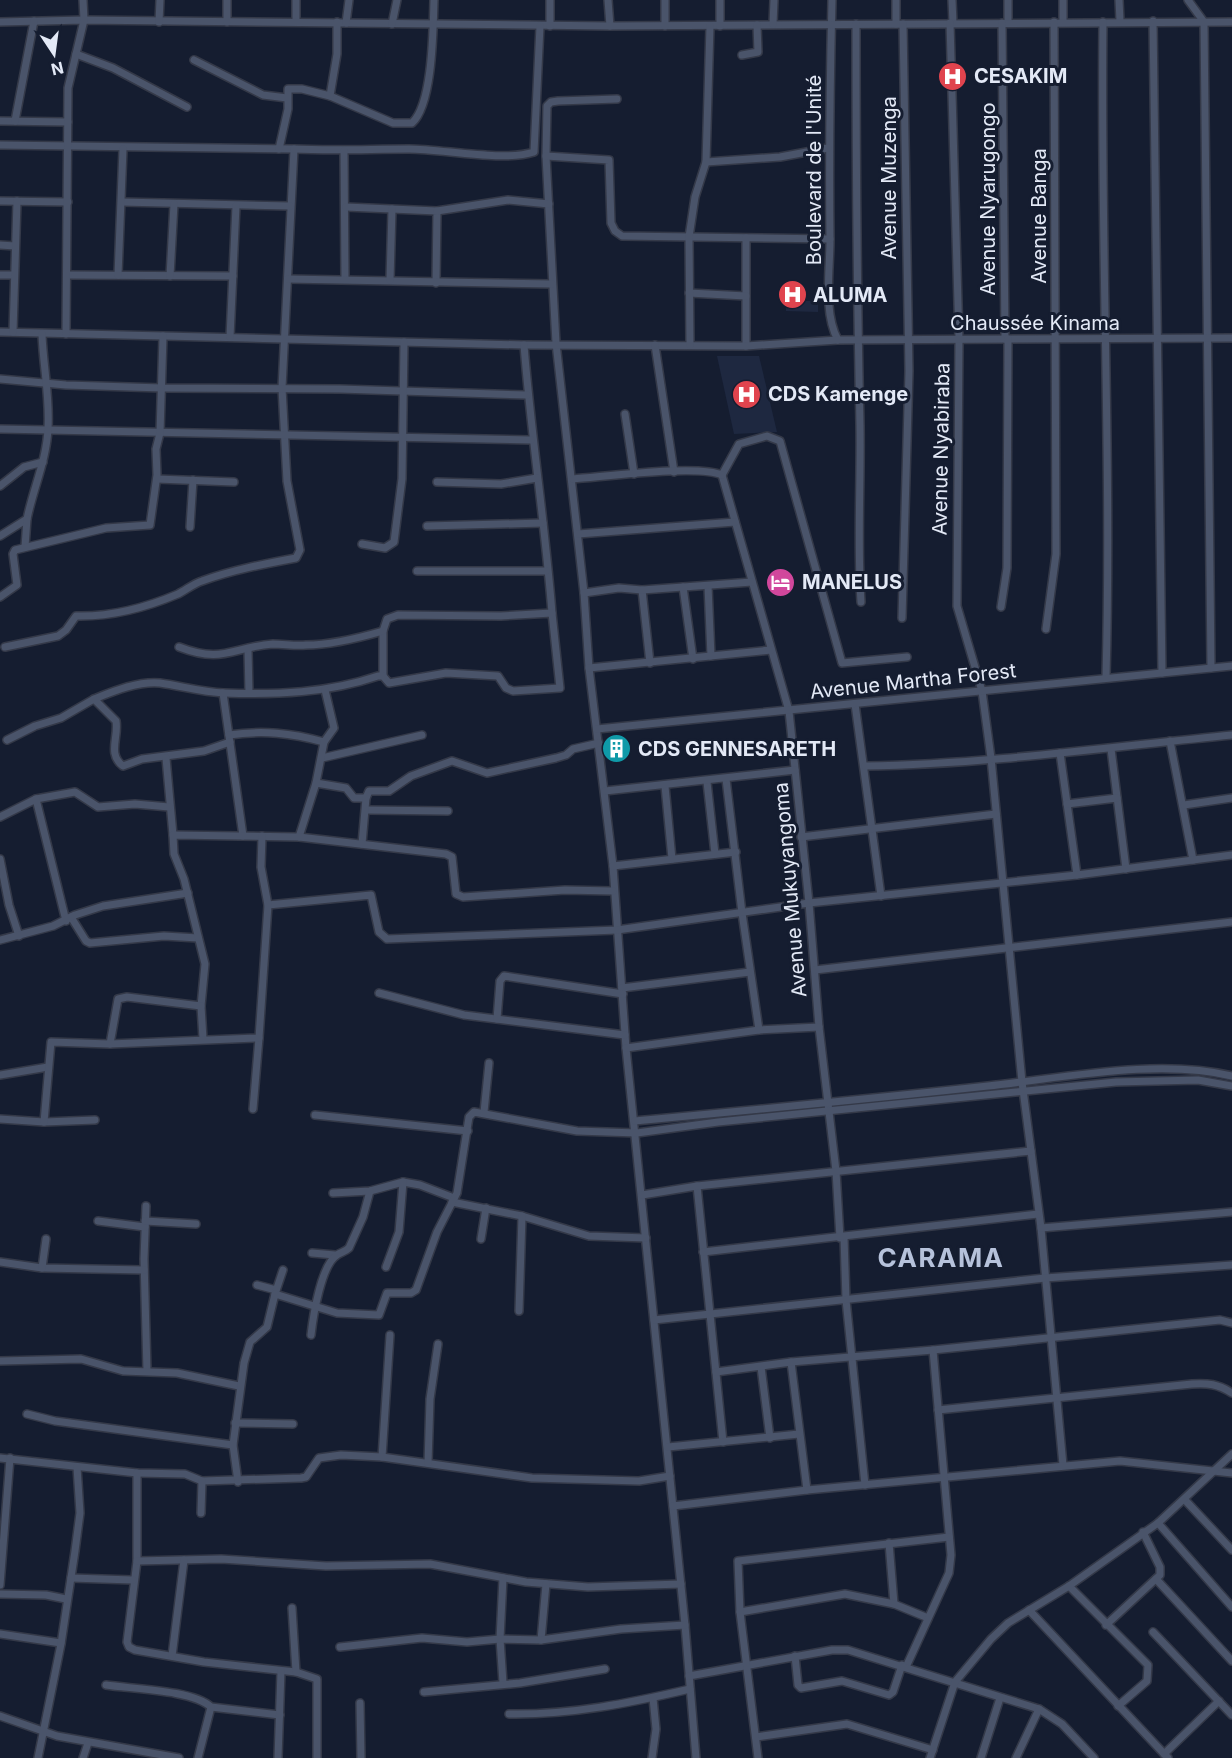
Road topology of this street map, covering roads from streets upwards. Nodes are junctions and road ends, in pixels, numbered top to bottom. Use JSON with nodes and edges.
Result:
{"nodes":[{"id":1,"x":83,"y":0,"type":"edge"},
{"id":2,"x":160,"y":0,"type":"edge"},
{"id":3,"x":227,"y":0,"type":"edge"},
{"id":4,"x":296,"y":0,"type":"edge"},
{"id":5,"x":349,"y":0,"type":"edge"},
{"id":6,"x":397,"y":0,"type":"edge"},
{"id":7,"x":434,"y":0,"type":"edge"},
{"id":8,"x":550,"y":0,"type":"edge"},
{"id":9,"x":608,"y":0,"type":"edge"},
{"id":10,"x":665,"y":0,"type":"edge"},
{"id":11,"x":720,"y":0,"type":"edge"},
{"id":12,"x":774,"y":0,"type":"edge"},
{"id":13,"x":832,"y":0,"type":"edge"},
{"id":14,"x":896,"y":0,"type":"edge"},
{"id":15,"x":952,"y":0,"type":"edge"},
{"id":16,"x":1008,"y":0,"type":"edge"},
{"id":17,"x":1063,"y":0,"type":"edge"},
{"id":18,"x":1119,"y":0,"type":"edge"},
{"id":19,"x":1188,"y":0,"type":"edge"},
{"id":20,"x":84,"y":20,"type":"junction"},
{"id":21,"x":34,"y":21,"type":"junction"},
{"id":22,"x":159,"y":21,"type":"junction"},
{"id":23,"x":1120,"y":21,"type":"junction"},
{"id":24,"x":1153,"y":21,"type":"junction"},
{"id":25,"x":1204,"y":21,"type":"junction"},
{"id":26,"x":0,"y":22,"type":"edge"},
{"id":27,"x":227,"y":22,"type":"junction"},
{"id":28,"x":296,"y":22,"type":"junction"},
{"id":29,"x":337,"y":22,"type":"junction"},
{"id":30,"x":346,"y":22,"type":"junction"},
{"id":31,"x":1054,"y":22,"type":"junction"},
{"id":32,"x":1063,"y":22,"type":"junction"},
{"id":33,"x":1103,"y":22,"type":"junction"},
{"id":34,"x":1232,"y":22,"type":"edge"},
{"id":35,"x":952,"y":23,"type":"junction"},
{"id":36,"x":1005,"y":23,"type":"junction"},
{"id":37,"x":392,"y":24,"type":"junction"},
{"id":38,"x":433,"y":24,"type":"junction"},
{"id":39,"x":773,"y":24,"type":"junction"},
{"id":40,"x":832,"y":24,"type":"junction"},
{"id":41,"x":856,"y":24,"type":"junction"},
{"id":42,"x":899,"y":24,"type":"junction"},
{"id":43,"x":757,"y":25,"type":"junction"},
{"id":44,"x":540,"y":26,"type":"junction"},
{"id":45,"x":550,"y":26,"type":"junction"},
{"id":46,"x":609,"y":26,"type":"junction"},
{"id":47,"x":665,"y":26,"type":"junction"},
{"id":48,"x":710,"y":26,"type":"junction"},
{"id":49,"x":720,"y":26,"type":"junction"},
{"id":50,"x":76,"y":54,"type":"junction"},
{"id":51,"x":742,"y":55,"type":"dead end"},
{"id":52,"x":194,"y":60,"type":"dead end"},
{"id":53,"x":330,"y":96,"type":"junction"},
{"id":54,"x":287,"y":98,"type":"junction"},
{"id":55,"x":617,"y":99,"type":"dead end"},
{"id":56,"x":187,"y":107,"type":"dead end"},
{"id":57,"x":0,"y":120,"type":"edge"},
{"id":58,"x":15,"y":121,"type":"junction"},
{"id":59,"x":68,"y":122,"type":"junction"},
{"id":60,"x":0,"y":145,"type":"edge"},
{"id":61,"x":69,"y":147,"type":"junction"},
{"id":62,"x":123,"y":148,"type":"junction"},
{"id":63,"x":828,"y":148,"type":"junction"},
{"id":64,"x":279,"y":149,"type":"junction"},
{"id":65,"x":294,"y":149,"type":"junction"},
{"id":66,"x":344,"y":151,"type":"junction"},
{"id":67,"x":546,"y":156,"type":"junction"},
{"id":68,"x":706,"y":162,"type":"junction"},
{"id":69,"x":0,"y":201,"type":"edge"},
{"id":70,"x":17,"y":201,"type":"junction"},
{"id":71,"x":68,"y":202,"type":"junction"},
{"id":72,"x":122,"y":202,"type":"junction"},
{"id":73,"x":174,"y":204,"type":"junction"},
{"id":74,"x":549,"y":204,"type":"junction"},
{"id":75,"x":236,"y":206,"type":"junction"},
{"id":76,"x":290,"y":206,"type":"junction"},
{"id":77,"x":346,"y":207,"type":"junction"},
{"id":78,"x":392,"y":209,"type":"junction"},
{"id":79,"x":437,"y":211,"type":"junction"},
{"id":80,"x":689,"y":237,"type":"junction"},
{"id":81,"x":746,"y":238,"type":"junction"},
{"id":82,"x":830,"y":239,"type":"junction"},
{"id":83,"x":0,"y":245,"type":"edge"},
{"id":84,"x":15,"y":246,"type":"junction"},
{"id":85,"x":0,"y":274,"type":"edge"},
{"id":86,"x":14,"y":275,"type":"junction"},
{"id":87,"x":68,"y":275,"type":"junction"},
{"id":88,"x":118,"y":275,"type":"junction"},
{"id":89,"x":170,"y":276,"type":"junction"},
{"id":90,"x":233,"y":276,"type":"junction"},
{"id":91,"x":288,"y":279,"type":"junction"},
{"id":92,"x":345,"y":279,"type":"junction"},
{"id":93,"x":390,"y":280,"type":"junction"},
{"id":94,"x":436,"y":283,"type":"junction"},
{"id":95,"x":552,"y":284,"type":"junction"},
{"id":96,"x":689,"y":293,"type":"junction"},
{"id":97,"x":746,"y":296,"type":"junction"},
{"id":98,"x":0,"y":332,"type":"edge"},
{"id":99,"x":13,"y":332,"type":"junction"},
{"id":100,"x":42,"y":334,"type":"junction"},
{"id":101,"x":66,"y":334,"type":"junction"},
{"id":102,"x":163,"y":336,"type":"junction"},
{"id":103,"x":230,"y":337,"type":"junction"},
{"id":104,"x":284,"y":338,"type":"junction"},
{"id":105,"x":1055,"y":338,"type":"junction"},
{"id":106,"x":1209,"y":338,"type":"junction"},
{"id":107,"x":1232,"y":338,"type":"edge"},
{"id":108,"x":959,"y":339,"type":"junction"},
{"id":109,"x":1006,"y":339,"type":"junction"},
{"id":110,"x":1105,"y":339,"type":"junction"},
{"id":111,"x":1158,"y":339,"type":"junction"},
{"id":112,"x":838,"y":340,"type":"junction"},
{"id":113,"x":907,"y":340,"type":"junction"},
{"id":114,"x":858,"y":341,"type":"junction"},
{"id":115,"x":404,"y":342,"type":"junction"},
{"id":116,"x":556,"y":343,"type":"junction"},
{"id":117,"x":524,"y":345,"type":"junction"},
{"id":118,"x":655,"y":345,"type":"junction"},
{"id":119,"x":690,"y":345,"type":"junction"},
{"id":120,"x":746,"y":346,"type":"junction"},
{"id":121,"x":0,"y":379,"type":"edge"},
{"id":122,"x":47,"y":381,"type":"junction"},
{"id":123,"x":162,"y":388,"type":"junction"},
{"id":124,"x":282,"y":388,"type":"junction"},
{"id":125,"x":403,"y":391,"type":"junction"},
{"id":126,"x":527,"y":395,"type":"junction"},
{"id":127,"x":625,"y":414,"type":"dead end"},
{"id":128,"x":0,"y":429,"type":"edge"},
{"id":129,"x":48,"y":429,"type":"junction"},
{"id":130,"x":160,"y":433,"type":"junction"},
{"id":131,"x":283,"y":434,"type":"junction"},
{"id":132,"x":401,"y":435,"type":"junction"},
{"id":133,"x":531,"y":440,"type":"junction"},
{"id":134,"x":43,"y":462,"type":"junction"},
{"id":135,"x":674,"y":472,"type":"junction"},
{"id":136,"x":634,"y":474,"type":"junction"},
{"id":137,"x":722,"y":475,"type":"junction"},
{"id":138,"x":537,"y":478,"type":"junction"},
{"id":139,"x":157,"y":479,"type":"junction"},
{"id":140,"x":573,"y":479,"type":"junction"},
{"id":141,"x":193,"y":480,"type":"junction"},
{"id":142,"x":234,"y":482,"type":"dead end"},
{"id":143,"x":437,"y":482,"type":"dead end"},
{"id":144,"x":0,"y":486,"type":"edge"},
{"id":145,"x":27,"y":519,"type":"junction"},
{"id":146,"x":735,"y":522,"type":"junction"},
{"id":147,"x":543,"y":523,"type":"junction"},
{"id":148,"x":428,"y":526,"type":"dead end"},
{"id":149,"x":190,"y":527,"type":"dead end"},
{"id":150,"x":578,"y":534,"type":"junction"},
{"id":151,"x":0,"y":536,"type":"edge"},
{"id":152,"x":362,"y":544,"type":"dead end"},
{"id":153,"x":25,"y":547,"type":"junction"},
{"id":154,"x":417,"y":571,"type":"dead end"},
{"id":155,"x":546,"y":571,"type":"junction"},
{"id":156,"x":752,"y":582,"type":"junction"},
{"id":157,"x":708,"y":586,"type":"junction"},
{"id":158,"x":683,"y":587,"type":"junction"},
{"id":159,"x":642,"y":590,"type":"junction"},
{"id":160,"x":584,"y":593,"type":"junction"},
{"id":161,"x":0,"y":597,"type":"edge"},
{"id":162,"x":861,"y":602,"type":"dead end"},
{"id":163,"x":1000,"y":607,"type":"dead end"},
{"id":164,"x":552,"y":613,"type":"junction"},
{"id":165,"x":902,"y":618,"type":"dead end"},
{"id":166,"x":1046,"y":629,"type":"dead end"},
{"id":167,"x":383,"y":631,"type":"junction"},
{"id":168,"x":5,"y":647,"type":"dead end"},
{"id":169,"x":179,"y":647,"type":"dead end"},
{"id":170,"x":248,"y":650,"type":"junction"},
{"id":171,"x":771,"y":650,"type":"junction"},
{"id":172,"x":711,"y":656,"type":"junction"},
{"id":173,"x":907,"y":657,"type":"dead end"},
{"id":174,"x":693,"y":659,"type":"junction"},
{"id":175,"x":650,"y":663,"type":"junction"},
{"id":176,"x":1232,"y":666,"type":"edge"},
{"id":177,"x":589,"y":668,"type":"junction"},
{"id":178,"x":1211,"y":668,"type":"junction"},
{"id":179,"x":1162,"y":673,"type":"junction"},
{"id":180,"x":383,"y":676,"type":"junction"},
{"id":181,"x":1106,"y":677,"type":"junction"},
{"id":182,"x":325,"y":690,"type":"junction"},
{"id":183,"x":982,"y":691,"type":"junction"},
{"id":184,"x":224,"y":693,"type":"junction"},
{"id":185,"x":249,"y":693,"type":"junction"},
{"id":186,"x":94,"y":699,"type":"junction"},
{"id":187,"x":855,"y":704,"type":"junction"},
{"id":188,"x":789,"y":711,"type":"junction"},
{"id":189,"x":597,"y":729,"type":"junction"},
{"id":190,"x":422,"y":735,"type":"dead end"},
{"id":191,"x":1232,"y":735,"type":"edge"},
{"id":192,"x":230,"y":739,"type":"junction"},
{"id":193,"x":8,"y":741,"type":"dead end"},
{"id":194,"x":1170,"y":741,"type":"junction"},
{"id":195,"x":324,"y":742,"type":"junction"},
{"id":196,"x":599,"y":743,"type":"junction"},
{"id":197,"x":1111,"y":749,"type":"junction"},
{"id":198,"x":1060,"y":753,"type":"junction"},
{"id":199,"x":166,"y":758,"type":"junction"},
{"id":200,"x":322,"y":758,"type":"junction"},
{"id":201,"x":991,"y":758,"type":"junction"},
{"id":202,"x":865,"y":766,"type":"junction"},
{"id":203,"x":795,"y":770,"type":"junction"},
{"id":204,"x":726,"y":779,"type":"junction"},
{"id":205,"x":707,"y":782,"type":"junction"},
{"id":206,"x":316,"y":783,"type":"junction"},
{"id":207,"x":665,"y":786,"type":"junction"},
{"id":208,"x":605,"y":791,"type":"junction"},
{"id":209,"x":366,"y":798,"type":"junction"},
{"id":210,"x":1117,"y":798,"type":"junction"},
{"id":211,"x":1232,"y":798,"type":"edge"},
{"id":212,"x":36,"y":799,"type":"junction"},
{"id":213,"x":1067,"y":804,"type":"junction"},
{"id":214,"x":1184,"y":805,"type":"junction"},
{"id":215,"x":169,"y":807,"type":"junction"},
{"id":216,"x":367,"y":810,"type":"junction"},
{"id":217,"x":447,"y":811,"type":"dead end"},
{"id":218,"x":996,"y":814,"type":"junction"},
{"id":219,"x":0,"y":817,"type":"edge"},
{"id":220,"x":872,"y":828,"type":"junction"},
{"id":221,"x":173,"y":835,"type":"junction"},
{"id":222,"x":243,"y":836,"type":"junction"},
{"id":223,"x":262,"y":836,"type":"junction"},
{"id":224,"x":299,"y":837,"type":"junction"},
{"id":225,"x":801,"y":837,"type":"junction"},
{"id":226,"x":362,"y":844,"type":"junction"},
{"id":227,"x":736,"y":852,"type":"junction"},
{"id":228,"x":715,"y":854,"type":"junction"},
{"id":229,"x":1232,"y":855,"type":"edge"},
{"id":230,"x":0,"y":859,"type":"edge"},
{"id":231,"x":672,"y":859,"type":"junction"},
{"id":232,"x":1193,"y":860,"type":"junction"},
{"id":233,"x":613,"y":866,"type":"junction"},
{"id":234,"x":1126,"y":869,"type":"junction"},
{"id":235,"x":1077,"y":876,"type":"junction"},
{"id":236,"x":1003,"y":884,"type":"junction"},
{"id":237,"x":613,"y":891,"type":"junction"},
{"id":238,"x":188,"y":893,"type":"junction"},
{"id":239,"x":881,"y":896,"type":"junction"},
{"id":240,"x":809,"y":903,"type":"junction"},
{"id":241,"x":268,"y":905,"type":"junction"},
{"id":242,"x":742,"y":913,"type":"junction"},
{"id":243,"x":69,"y":919,"type":"junction"},
{"id":244,"x":1232,"y":922,"type":"edge"},
{"id":245,"x":617,"y":930,"type":"junction"},
{"id":246,"x":19,"y":936,"type":"junction"},
{"id":247,"x":198,"y":938,"type":"junction"},
{"id":248,"x":0,"y":940,"type":"edge"},
{"id":249,"x":1010,"y":949,"type":"junction"},
{"id":250,"x":815,"y":970,"type":"junction"},
{"id":251,"x":750,"y":972,"type":"junction"},
{"id":252,"x":622,"y":991,"type":"junction"},
{"id":253,"x":379,"y":993,"type":"dead end"},
{"id":254,"x":201,"y":1006,"type":"junction"},
{"id":255,"x":497,"y":1019,"type":"junction"},
{"id":256,"x":819,"y":1026,"type":"junction"},
{"id":257,"x":759,"y":1030,"type":"junction"},
{"id":258,"x":625,"y":1035,"type":"junction"},
{"id":259,"x":259,"y":1038,"type":"junction"},
{"id":260,"x":203,"y":1039,"type":"junction"},
{"id":261,"x":110,"y":1044,"type":"junction"},
{"id":262,"x":626,"y":1048,"type":"junction"},
{"id":263,"x":489,"y":1063,"type":"dead end"},
{"id":264,"x":48,"y":1067,"type":"junction"},
{"id":265,"x":0,"y":1075,"type":"edge"},
{"id":266,"x":1232,"y":1076,"type":"edge"},
{"id":267,"x":1022,"y":1082,"type":"junction"},
{"id":268,"x":1232,"y":1086,"type":"edge"},
{"id":269,"x":1024,"y":1091,"type":"junction"},
{"id":270,"x":828,"y":1107,"type":"junction"},
{"id":271,"x":254,"y":1109,"type":"dead end"},
{"id":272,"x":484,"y":1112,"type":"junction"},
{"id":273,"x":315,"y":1115,"type":"dead end"},
{"id":274,"x":0,"y":1119,"type":"edge"},
{"id":275,"x":94,"y":1120,"type":"dead end"},
{"id":276,"x":634,"y":1121,"type":"junction"},
{"id":277,"x":44,"y":1122,"type":"junction"},
{"id":278,"x":468,"y":1131,"type":"junction"},
{"id":279,"x":637,"y":1133,"type":"junction"},
{"id":280,"x":1030,"y":1151,"type":"junction"},
{"id":281,"x":836,"y":1171,"type":"junction"},
{"id":282,"x":403,"y":1182,"type":"junction"},
{"id":283,"x":697,"y":1186,"type":"junction"},
{"id":284,"x":370,"y":1191,"type":"junction"},
{"id":285,"x":333,"y":1193,"type":"dead end"},
{"id":286,"x":642,"y":1195,"type":"junction"},
{"id":287,"x":453,"y":1200,"type":"junction"},
{"id":288,"x":146,"y":1206,"type":"dead end"},
{"id":289,"x":486,"y":1208,"type":"junction"},
{"id":290,"x":1232,"y":1212,"type":"edge"},
{"id":291,"x":1038,"y":1214,"type":"junction"},
{"id":292,"x":522,"y":1216,"type":"junction"},
{"id":293,"x":98,"y":1221,"type":"dead end"},
{"id":294,"x":145,"y":1224,"type":"junction"},
{"id":295,"x":196,"y":1224,"type":"dead end"},
{"id":296,"x":1041,"y":1228,"type":"junction"},
{"id":297,"x":842,"y":1237,"type":"junction"},
{"id":298,"x":646,"y":1238,"type":"junction"},
{"id":299,"x":46,"y":1239,"type":"dead end"},
{"id":300,"x":481,"y":1239,"type":"dead end"},
{"id":301,"x":312,"y":1252,"type":"dead end"},
{"id":302,"x":703,"y":1252,"type":"junction"},
{"id":303,"x":335,"y":1255,"type":"junction"},
{"id":304,"x":0,"y":1262,"type":"edge"},
{"id":305,"x":1232,"y":1265,"type":"edge"},
{"id":306,"x":386,"y":1267,"type":"dead end"},
{"id":307,"x":42,"y":1268,"type":"junction"},
{"id":308,"x":144,"y":1270,"type":"junction"},
{"id":309,"x":283,"y":1270,"type":"dead end"},
{"id":310,"x":1045,"y":1278,"type":"junction"},
{"id":311,"x":257,"y":1285,"type":"dead end"},
{"id":312,"x":275,"y":1292,"type":"junction"},
{"id":313,"x":846,"y":1300,"type":"junction"},
{"id":314,"x":315,"y":1306,"type":"junction"},
{"id":315,"x":519,"y":1311,"type":"dead end"},
{"id":316,"x":710,"y":1316,"type":"junction"},
{"id":317,"x":654,"y":1320,"type":"junction"},
{"id":318,"x":1232,"y":1323,"type":"edge"},
{"id":319,"x":311,"y":1335,"type":"dead end"},
{"id":320,"x":390,"y":1335,"type":"dead end"},
{"id":321,"x":1050,"y":1336,"type":"junction"},
{"id":322,"x":438,"y":1344,"type":"dead end"},
{"id":323,"x":933,"y":1350,"type":"junction"},
{"id":324,"x":853,"y":1356,"type":"junction"},
{"id":325,"x":0,"y":1361,"type":"edge"},
{"id":326,"x":792,"y":1362,"type":"junction"},
{"id":327,"x":761,"y":1367,"type":"junction"},
{"id":328,"x":147,"y":1371,"type":"junction"},
{"id":329,"x":716,"y":1372,"type":"junction"},
{"id":330,"x":239,"y":1386,"type":"junction"},
{"id":331,"x":1232,"y":1393,"type":"edge"},
{"id":332,"x":1056,"y":1397,"type":"junction"},
{"id":333,"x":938,"y":1410,"type":"junction"},
{"id":334,"x":27,"y":1414,"type":"dead end"},
{"id":335,"x":235,"y":1423,"type":"junction"},
{"id":336,"x":293,"y":1424,"type":"dead end"},
{"id":337,"x":799,"y":1434,"type":"junction"},
{"id":338,"x":770,"y":1438,"type":"junction"},
{"id":339,"x":723,"y":1442,"type":"junction"},
{"id":340,"x":233,"y":1445,"type":"junction"},
{"id":341,"x":668,"y":1447,"type":"junction"},
{"id":342,"x":1232,"y":1454,"type":"edge"},
{"id":343,"x":382,"y":1457,"type":"junction"},
{"id":344,"x":0,"y":1458,"type":"edge"},
{"id":345,"x":10,"y":1458,"type":"junction"},
{"id":346,"x":428,"y":1463,"type":"junction"},
{"id":347,"x":1063,"y":1465,"type":"junction"},
{"id":348,"x":77,"y":1467,"type":"junction"},
{"id":349,"x":1214,"y":1471,"type":"junction"},
{"id":350,"x":1231,"y":1472,"type":"edge"},
{"id":351,"x":136,"y":1473,"type":"junction"},
{"id":352,"x":670,"y":1476,"type":"junction"},
{"id":353,"x":945,"y":1478,"type":"junction"},
{"id":354,"x":202,"y":1481,"type":"junction"},
{"id":355,"x":238,"y":1482,"type":"junction"},
{"id":356,"x":866,"y":1485,"type":"junction"},
{"id":357,"x":807,"y":1490,"type":"junction"},
{"id":358,"x":1185,"y":1500,"type":"junction"},
{"id":359,"x":674,"y":1506,"type":"junction"},
{"id":360,"x":201,"y":1513,"type":"dead end"},
{"id":361,"x":1158,"y":1523,"type":"junction"},
{"id":362,"x":1143,"y":1532,"type":"junction"},
{"id":363,"x":949,"y":1537,"type":"junction"},
{"id":364,"x":890,"y":1543,"type":"junction"},
{"id":365,"x":1232,"y":1550,"type":"edge"},
{"id":366,"x":184,"y":1560,"type":"junction"},
{"id":367,"x":137,"y":1561,"type":"junction"},
{"id":368,"x":70,"y":1578,"type":"junction"},
{"id":369,"x":503,"y":1578,"type":"junction"},
{"id":370,"x":1156,"y":1579,"type":"junction"},
{"id":371,"x":133,"y":1580,"type":"junction"},
{"id":372,"x":546,"y":1584,"type":"junction"},
{"id":373,"x":681,"y":1584,"type":"junction"},
{"id":374,"x":0,"y":1585,"type":"edge"},
{"id":375,"x":1069,"y":1586,"type":"junction"},
{"id":376,"x":0,"y":1594,"type":"edge"},
{"id":377,"x":66,"y":1599,"type":"junction"},
{"id":378,"x":894,"y":1604,"type":"junction"},
{"id":379,"x":292,"y":1608,"type":"dead end"},
{"id":380,"x":1232,"y":1608,"type":"edge"},
{"id":381,"x":1029,"y":1610,"type":"junction"},
{"id":382,"x":740,"y":1612,"type":"junction"},
{"id":383,"x":928,"y":1618,"type":"junction"},
{"id":384,"x":686,"y":1625,"type":"junction"},
{"id":385,"x":1106,"y":1625,"type":"junction"},
{"id":386,"x":1153,"y":1632,"type":"dead end"},
{"id":387,"x":0,"y":1634,"type":"edge"},
{"id":388,"x":500,"y":1639,"type":"junction"},
{"id":389,"x":541,"y":1640,"type":"junction"},
{"id":390,"x":61,"y":1643,"type":"junction"},
{"id":391,"x":340,"y":1647,"type":"dead end"},
{"id":392,"x":172,"y":1656,"type":"junction"},
{"id":393,"x":795,"y":1656,"type":"junction"},
{"id":394,"x":1232,"y":1661,"type":"edge"},
{"id":395,"x":748,"y":1666,"type":"junction"},
{"id":396,"x":904,"y":1666,"type":"junction"},
{"id":397,"x":604,"y":1669,"type":"dead end"},
{"id":398,"x":281,"y":1671,"type":"junction"},
{"id":399,"x":296,"y":1672,"type":"junction"},
{"id":400,"x":689,"y":1676,"type":"junction"},
{"id":401,"x":503,"y":1683,"type":"junction"},
{"id":402,"x":955,"y":1683,"type":"junction"},
{"id":403,"x":106,"y":1685,"type":"dead end"},
{"id":404,"x":690,"y":1689,"type":"junction"},
{"id":405,"x":424,"y":1692,"type":"dead end"},
{"id":406,"x":653,"y":1698,"type":"junction"},
{"id":407,"x":1000,"y":1698,"type":"junction"},
{"id":408,"x":1219,"y":1701,"type":"junction"},
{"id":409,"x":360,"y":1703,"type":"dead end"},
{"id":410,"x":1118,"y":1706,"type":"junction"},
{"id":411,"x":211,"y":1707,"type":"junction"},
{"id":412,"x":1038,"y":1709,"type":"junction"},
{"id":413,"x":509,"y":1714,"type":"dead end"},
{"id":414,"x":1232,"y":1714,"type":"edge"},
{"id":415,"x":280,"y":1715,"type":"junction"},
{"id":416,"x":0,"y":1716,"type":"edge"},
{"id":417,"x":43,"y":1731,"type":"junction"},
{"id":418,"x":756,"y":1737,"type":"junction"},
{"id":419,"x":88,"y":1743,"type":"junction"},
{"id":420,"x":933,"y":1750,"type":"junction"},
{"id":421,"x":1166,"y":1756,"type":"edge"},
{"id":422,"x":38,"y":1758,"type":"edge"},
{"id":423,"x":84,"y":1758,"type":"edge"},
{"id":424,"x":179,"y":1758,"type":"edge"},
{"id":425,"x":198,"y":1758,"type":"edge"},
{"id":426,"x":278,"y":1758,"type":"edge"},
{"id":427,"x":317,"y":1758,"type":"edge"},
{"id":428,"x":361,"y":1758,"type":"edge"},
{"id":429,"x":650,"y":1758,"type":"edge"},
{"id":430,"x":696,"y":1758,"type":"edge"},
{"id":431,"x":758,"y":1758,"type":"edge"},
{"id":432,"x":930,"y":1758,"type":"edge"},
{"id":433,"x":981,"y":1758,"type":"edge"},
{"id":434,"x":1016,"y":1758,"type":"edge"},
{"id":435,"x":1094,"y":1758,"type":"edge"}],
"edges":[{"from":1,"to":20,"type":"street"},
{"from":2,"to":22,"type":"street"},
{"from":3,"to":27,"type":"street"},
{"from":4,"to":28,"type":"street"},
{"from":5,"to":30,"type":"street"},
{"from":6,"to":37,"type":"street"},
{"from":7,"to":38,"type":"street"},
{"from":8,"to":45,"type":"street"},
{"from":9,"to":46,"type":"street"},
{"from":10,"to":47,"type":"street"},
{"from":11,"to":49,"type":"street"},
{"from":12,"to":39,"type":"street"},
{"from":13,"to":40,"type":"street","name":"Boulevard de l'Unité"},
{"from":14,"to":42,"type":"street","name":"Avenue Muzenga"},
{"from":15,"to":35,"type":"street","name":"Avenue Nyabiraba"},
{"from":16,"to":36,"type":"street","name":"Avenue Nyarugongo"},
{"from":17,"to":32,"type":"street"},
{"from":18,"to":23,"type":"street"},
{"from":19,"to":25,"type":"street"},
{"from":20,"to":21,"type":"street"},
{"from":20,"to":22,"type":"street"},
{"from":20,"to":50,"type":"street"},
{"from":21,"to":26,"type":"street"},
{"from":21,"to":58,"type":"street"},
{"from":22,"to":27,"type":"street"},
{"from":23,"to":24,"type":"street"},
{"from":23,"to":33,"type":"street"},
{"from":24,"to":25,"type":"street"},
{"from":24,"to":111,"type":"street"},
{"from":25,"to":34,"type":"street"},
{"from":25,"to":106,"type":"street"},
{"from":27,"to":28,"type":"street"},
{"from":28,"to":29,"type":"street"},
{"from":29,"to":30,"type":"street"},
{"from":29,"to":53,"type":"street"},
{"from":30,"to":37,"type":"street"},
{"from":31,"to":32,"type":"street"},
{"from":31,"to":36,"type":"street"},
{"from":31,"to":105,"type":"street","name":"Avenue Banga"},
{"from":32,"to":33,"type":"street"},
{"from":33,"to":110,"type":"street"},
{"from":35,"to":36,"type":"street"},
{"from":35,"to":42,"type":"street"},
{"from":35,"to":108,"type":"street","name":"Avenue Nyabiraba"},
{"from":36,"to":109,"type":"street","name":"Avenue Nyarugongo"},
{"from":37,"to":38,"type":"street"},
{"from":38,"to":44,"type":"street"},
{"from":38,"to":53,"type":"street"},
{"from":39,"to":40,"type":"street"},
{"from":39,"to":43,"type":"street"},
{"from":40,"to":41,"type":"street"},
{"from":40,"to":63,"type":"street","name":"Boulevard de l'Unité"},
{"from":41,"to":42,"type":"street"},
{"from":41,"to":114,"type":"street"},
{"from":42,"to":113,"type":"street","name":"Avenue Muzenga"},
{"from":43,"to":49,"type":"street"},
{"from":43,"to":51,"type":"street"},
{"from":44,"to":45,"type":"street"},
{"from":44,"to":66,"type":"street"},
{"from":45,"to":46,"type":"street"},
{"from":46,"to":47,"type":"street"},
{"from":47,"to":48,"type":"street"},
{"from":48,"to":49,"type":"street"},
{"from":48,"to":68,"type":"street"},
{"from":50,"to":56,"type":"street"},
{"from":50,"to":59,"type":"street"},
{"from":52,"to":54,"type":"street"},
{"from":53,"to":54,"type":"street"},
{"from":54,"to":64,"type":"street"},
{"from":55,"to":67,"type":"street"},
{"from":57,"to":58,"type":"street"},
{"from":58,"to":59,"type":"street"},
{"from":59,"to":61,"type":"street"},
{"from":60,"to":61,"type":"street"},
{"from":61,"to":62,"type":"street"},
{"from":61,"to":71,"type":"street"},
{"from":62,"to":64,"type":"street"},
{"from":62,"to":72,"type":"street"},
{"from":63,"to":68,"type":"street"},
{"from":63,"to":82,"type":"street","name":"Boulevard de l'Unité"},
{"from":64,"to":65,"type":"street"},
{"from":65,"to":66,"type":"street"},
{"from":65,"to":76,"type":"street"},
{"from":66,"to":77,"type":"street"},
{"from":67,"to":74,"type":"street"},
{"from":67,"to":80,"type":"street"},
{"from":68,"to":80,"type":"street"},
{"from":69,"to":70,"type":"street"},
{"from":70,"to":71,"type":"street"},
{"from":70,"to":84,"type":"street"},
{"from":71,"to":87,"type":"street"},
{"from":72,"to":73,"type":"street"},
{"from":72,"to":88,"type":"street"},
{"from":73,"to":75,"type":"street"},
{"from":73,"to":89,"type":"street"},
{"from":74,"to":79,"type":"street"},
{"from":74,"to":95,"type":"street"},
{"from":75,"to":76,"type":"street"},
{"from":75,"to":90,"type":"street"},
{"from":76,"to":91,"type":"street"},
{"from":77,"to":78,"type":"street"},
{"from":77,"to":92,"type":"street"},
{"from":78,"to":79,"type":"street"},
{"from":78,"to":93,"type":"street"},
{"from":79,"to":94,"type":"street"},
{"from":80,"to":81,"type":"street"},
{"from":80,"to":96,"type":"street"},
{"from":81,"to":82,"type":"street"},
{"from":81,"to":97,"type":"street"},
{"from":82,"to":112,"type":"street","name":"Boulevard de l'Unité"},
{"from":83,"to":84,"type":"street"},
{"from":84,"to":86,"type":"street"},
{"from":85,"to":86,"type":"street"},
{"from":86,"to":99,"type":"street"},
{"from":87,"to":88,"type":"street"},
{"from":87,"to":101,"type":"street"},
{"from":88,"to":89,"type":"street"},
{"from":89,"to":90,"type":"street"},
{"from":90,"to":103,"type":"street"},
{"from":91,"to":92,"type":"street"},
{"from":91,"to":104,"type":"street"},
{"from":92,"to":93,"type":"street"},
{"from":93,"to":94,"type":"street"},
{"from":94,"to":95,"type":"street"},
{"from":95,"to":116,"type":"street"},
{"from":96,"to":97,"type":"street"},
{"from":96,"to":119,"type":"street"},
{"from":97,"to":120,"type":"street"},
{"from":98,"to":99,"type":"street","name":"Chaussée Kinama"},
{"from":99,"to":100,"type":"street","name":"Chaussée Kinama"},
{"from":100,"to":101,"type":"street","name":"Chaussée Kinama"},
{"from":100,"to":122,"type":"street"},
{"from":101,"to":102,"type":"street","name":"Chaussée Kinama"},
{"from":102,"to":103,"type":"street","name":"Chaussée Kinama"},
{"from":102,"to":123,"type":"street"},
{"from":103,"to":104,"type":"street","name":"Chaussée Kinama"},
{"from":104,"to":115,"type":"street","name":"Chaussée Kinama"},
{"from":104,"to":124,"type":"street"},
{"from":105,"to":109,"type":"street","name":"Chaussée Kinama"},
{"from":105,"to":110,"type":"street","name":"Chaussée Kinama"},
{"from":105,"to":166,"type":"street","name":"Avenue Banga"},
{"from":106,"to":107,"type":"street","name":"Chaussée Kinama"},
{"from":106,"to":111,"type":"street","name":"Chaussée Kinama"},
{"from":106,"to":178,"type":"street"},
{"from":108,"to":109,"type":"street","name":"Chaussée Kinama"},
{"from":108,"to":113,"type":"street","name":"Chaussée Kinama"},
{"from":108,"to":183,"type":"street","name":"Avenue Nyabiraba"},
{"from":109,"to":163,"type":"street","name":"Avenue Nyarugongo"},
{"from":110,"to":111,"type":"street","name":"Chaussée Kinama"},
{"from":110,"to":181,"type":"street"},
{"from":111,"to":179,"type":"street"},
{"from":112,"to":114,"type":"street","name":"Chaussée Kinama"},
{"from":112,"to":120,"type":"street","name":"Chaussée Kinama"},
{"from":113,"to":114,"type":"street","name":"Chaussée Kinama"},
{"from":113,"to":165,"type":"street","name":"Avenue Muzenga"},
{"from":114,"to":162,"type":"street"},
{"from":115,"to":117,"type":"street","name":"Chaussée Kinama"},
{"from":115,"to":125,"type":"street"},
{"from":116,"to":117,"type":"street","name":"Chaussée Kinama"},
{"from":116,"to":118,"type":"street","name":"Chaussée Kinama"},
{"from":116,"to":140,"type":"street"},
{"from":117,"to":126,"type":"street"},
{"from":118,"to":119,"type":"street","name":"Chaussée Kinama"},
{"from":118,"to":135,"type":"street"},
{"from":119,"to":120,"type":"street","name":"Chaussée Kinama"},
{"from":121,"to":122,"type":"street"},
{"from":122,"to":123,"type":"street"},
{"from":122,"to":129,"type":"street"},
{"from":123,"to":124,"type":"street"},
{"from":123,"to":130,"type":"street"},
{"from":124,"to":125,"type":"street"},
{"from":124,"to":131,"type":"street"},
{"from":125,"to":126,"type":"street"},
{"from":125,"to":132,"type":"street"},
{"from":126,"to":133,"type":"street"},
{"from":127,"to":136,"type":"street"},
{"from":128,"to":129,"type":"street"},
{"from":129,"to":130,"type":"street"},
{"from":129,"to":134,"type":"street"},
{"from":130,"to":131,"type":"street"},
{"from":130,"to":139,"type":"street"},
{"from":131,"to":132,"type":"street"},
{"from":131,"to":168,"type":"street"},
{"from":132,"to":133,"type":"street"},
{"from":132,"to":152,"type":"street"},
{"from":133,"to":138,"type":"street"},
{"from":134,"to":144,"type":"street"},
{"from":134,"to":145,"type":"street"},
{"from":135,"to":136,"type":"street"},
{"from":135,"to":137,"type":"street"},
{"from":136,"to":140,"type":"street"},
{"from":137,"to":146,"type":"street","name":"Avenue Mukuyangoma"},
{"from":137,"to":173,"type":"street"},
{"from":138,"to":143,"type":"street"},
{"from":138,"to":147,"type":"street"},
{"from":139,"to":141,"type":"street"},
{"from":139,"to":153,"type":"street"},
{"from":140,"to":150,"type":"street"},
{"from":141,"to":142,"type":"street"},
{"from":141,"to":149,"type":"street"},
{"from":145,"to":151,"type":"street"},
{"from":145,"to":153,"type":"street"},
{"from":146,"to":150,"type":"street"},
{"from":146,"to":156,"type":"street","name":"Avenue Mukuyangoma"},
{"from":147,"to":148,"type":"street"},
{"from":147,"to":155,"type":"street"},
{"from":150,"to":160,"type":"street"},
{"from":153,"to":161,"type":"street"},
{"from":154,"to":155,"type":"street"},
{"from":155,"to":164,"type":"street"},
{"from":156,"to":157,"type":"street"},
{"from":156,"to":171,"type":"street","name":"Avenue Mukuyangoma"},
{"from":157,"to":158,"type":"street"},
{"from":157,"to":172,"type":"street"},
{"from":158,"to":159,"type":"street"},
{"from":158,"to":174,"type":"street"},
{"from":159,"to":160,"type":"street"},
{"from":159,"to":175,"type":"street"},
{"from":160,"to":177,"type":"street"},
{"from":164,"to":167,"type":"street"},
{"from":164,"to":180,"type":"street"},
{"from":167,"to":170,"type":"street"},
{"from":167,"to":180,"type":"street"},
{"from":169,"to":170,"type":"street"},
{"from":170,"to":185,"type":"street"},
{"from":171,"to":172,"type":"street"},
{"from":171,"to":188,"type":"street","name":"Avenue Mukuyangoma"},
{"from":172,"to":174,"type":"street"},
{"from":174,"to":175,"type":"street"},
{"from":175,"to":177,"type":"street"},
{"from":176,"to":178,"type":"street","name":"Avenue Martha Forest"},
{"from":177,"to":189,"type":"street"},
{"from":178,"to":179,"type":"street","name":"Avenue Martha Forest"},
{"from":179,"to":181,"type":"street","name":"Avenue Martha Forest"},
{"from":180,"to":182,"type":"street"},
{"from":181,"to":183,"type":"street","name":"Avenue Martha Forest"},
{"from":182,"to":185,"type":"street"},
{"from":182,"to":195,"type":"street"},
{"from":183,"to":187,"type":"street","name":"Avenue Martha Forest"},
{"from":183,"to":201,"type":"street","name":"Avenue Nyabiraba"},
{"from":184,"to":185,"type":"street"},
{"from":184,"to":186,"type":"street"},
{"from":184,"to":192,"type":"street"},
{"from":186,"to":193,"type":"street"},
{"from":186,"to":199,"type":"street"},
{"from":187,"to":188,"type":"street","name":"Avenue Martha Forest"},
{"from":187,"to":202,"type":"street"},
{"from":188,"to":189,"type":"street","name":"Avenue Martha Forest"},
{"from":188,"to":203,"type":"street","name":"Avenue Mukuyangoma"},
{"from":189,"to":196,"type":"street"},
{"from":190,"to":200,"type":"street"},
{"from":191,"to":194,"type":"street"},
{"from":192,"to":195,"type":"street"},
{"from":192,"to":199,"type":"street"},
{"from":192,"to":222,"type":"street"},
{"from":194,"to":197,"type":"street"},
{"from":194,"to":214,"type":"street"},
{"from":195,"to":200,"type":"street"},
{"from":196,"to":208,"type":"street"},
{"from":196,"to":209,"type":"street"},
{"from":197,"to":198,"type":"street"},
{"from":197,"to":210,"type":"street"},
{"from":198,"to":201,"type":"street"},
{"from":198,"to":213,"type":"street"},
{"from":199,"to":215,"type":"street"},
{"from":200,"to":206,"type":"street"},
{"from":201,"to":202,"type":"street"},
{"from":201,"to":218,"type":"street","name":"Avenue Nyabiraba"},
{"from":202,"to":220,"type":"street"},
{"from":203,"to":204,"type":"street"},
{"from":203,"to":225,"type":"street","name":"Avenue Mukuyangoma"},
{"from":204,"to":205,"type":"street"},
{"from":204,"to":227,"type":"street"},
{"from":205,"to":207,"type":"street"},
{"from":205,"to":228,"type":"street"},
{"from":206,"to":209,"type":"street"},
{"from":206,"to":224,"type":"street"},
{"from":207,"to":208,"type":"street"},
{"from":207,"to":231,"type":"street"},
{"from":208,"to":233,"type":"street"},
{"from":209,"to":216,"type":"street"},
{"from":210,"to":213,"type":"street"},
{"from":210,"to":234,"type":"street"},
{"from":211,"to":214,"type":"street"},
{"from":212,"to":215,"type":"street"},
{"from":212,"to":219,"type":"street"},
{"from":212,"to":243,"type":"street"},
{"from":213,"to":235,"type":"street"},
{"from":214,"to":232,"type":"street"},
{"from":215,"to":221,"type":"street"},
{"from":216,"to":217,"type":"street"},
{"from":216,"to":226,"type":"street"},
{"from":218,"to":220,"type":"street"},
{"from":218,"to":236,"type":"street","name":"Avenue Nyabiraba"},
{"from":220,"to":225,"type":"street"},
{"from":220,"to":239,"type":"street"},
{"from":221,"to":222,"type":"street"},
{"from":221,"to":238,"type":"street"},
{"from":222,"to":223,"type":"street"},
{"from":223,"to":224,"type":"street"},
{"from":223,"to":241,"type":"street"},
{"from":224,"to":226,"type":"street"},
{"from":225,"to":240,"type":"street","name":"Avenue Mukuyangoma"},
{"from":226,"to":237,"type":"street"},
{"from":227,"to":228,"type":"street"},
{"from":227,"to":242,"type":"street"},
{"from":228,"to":231,"type":"street"},
{"from":229,"to":232,"type":"street"},
{"from":230,"to":246,"type":"street"},
{"from":231,"to":233,"type":"street"},
{"from":232,"to":234,"type":"street"},
{"from":233,"to":237,"type":"street"},
{"from":234,"to":235,"type":"street"},
{"from":235,"to":236,"type":"street"},
{"from":236,"to":239,"type":"street"},
{"from":236,"to":249,"type":"street","name":"Avenue Nyabiraba"},
{"from":237,"to":245,"type":"street"},
{"from":238,"to":243,"type":"street"},
{"from":238,"to":247,"type":"street"},
{"from":239,"to":240,"type":"street"},
{"from":240,"to":242,"type":"street"},
{"from":240,"to":250,"type":"street","name":"Avenue Mukuyangoma"},
{"from":241,"to":245,"type":"street"},
{"from":241,"to":259,"type":"street"},
{"from":242,"to":245,"type":"street"},
{"from":242,"to":251,"type":"street"},
{"from":243,"to":246,"type":"street"},
{"from":243,"to":247,"type":"street"},
{"from":244,"to":249,"type":"street"},
{"from":245,"to":252,"type":"street"},
{"from":246,"to":248,"type":"street"},
{"from":247,"to":254,"type":"street"},
{"from":249,"to":250,"type":"street"},
{"from":249,"to":267,"type":"street","name":"Avenue Nyabiraba"},
{"from":250,"to":256,"type":"street","name":"Avenue Mukuyangoma"},
{"from":251,"to":252,"type":"street"},
{"from":251,"to":257,"type":"street"},
{"from":252,"to":255,"type":"street"},
{"from":252,"to":258,"type":"street"},
{"from":253,"to":255,"type":"street"},
{"from":254,"to":260,"type":"street"},
{"from":254,"to":261,"type":"street"},
{"from":255,"to":258,"type":"street"},
{"from":256,"to":257,"type":"street"},
{"from":256,"to":270,"type":"street","name":"Avenue Mukuyangoma"},
{"from":257,"to":262,"type":"street"},
{"from":258,"to":262,"type":"street"},
{"from":259,"to":260,"type":"street"},
{"from":259,"to":271,"type":"street"},
{"from":260,"to":261,"type":"street"},
{"from":261,"to":264,"type":"street"},
{"from":262,"to":276,"type":"street"},
{"from":263,"to":272,"type":"street"},
{"from":264,"to":265,"type":"street"},
{"from":264,"to":277,"type":"street"},
{"from":266,"to":267,"type":"street"},
{"from":267,"to":269,"type":"street","name":"Avenue Nyabiraba"},
{"from":267,"to":270,"type":"street"},
{"from":268,"to":269,"type":"street"},
{"from":269,"to":270,"type":"street"},
{"from":269,"to":280,"type":"street","name":"Avenue Nyabiraba"},
{"from":270,"to":276,"type":"street"},
{"from":270,"to":279,"type":"street"},
{"from":270,"to":281,"type":"street","name":"Avenue Mukuyangoma"},
{"from":272,"to":278,"type":"street"},
{"from":272,"to":279,"type":"street"},
{"from":273,"to":278,"type":"street"},
{"from":274,"to":277,"type":"street"},
{"from":275,"to":277,"type":"street"},
{"from":276,"to":279,"type":"street"},
{"from":278,"to":287,"type":"street"},
{"from":279,"to":286,"type":"street"},
{"from":280,"to":281,"type":"street"},
{"from":280,"to":291,"type":"street","name":"Avenue Nyabiraba"},
{"from":281,"to":283,"type":"street"},
{"from":281,"to":297,"type":"street","name":"Avenue Mukuyangoma"},
{"from":282,"to":284,"type":"street"},
{"from":282,"to":287,"type":"street"},
{"from":282,"to":306,"type":"street"},
{"from":283,"to":286,"type":"street"},
{"from":283,"to":302,"type":"street"},
{"from":284,"to":285,"type":"street"},
{"from":284,"to":303,"type":"street"},
{"from":286,"to":298,"type":"street"},
{"from":287,"to":289,"type":"street"},
{"from":287,"to":314,"type":"street"},
{"from":288,"to":294,"type":"street"},
{"from":289,"to":292,"type":"street"},
{"from":289,"to":300,"type":"street"},
{"from":290,"to":296,"type":"street"},
{"from":291,"to":296,"type":"street","name":"Avenue Nyabiraba"},
{"from":291,"to":297,"type":"street"},
{"from":292,"to":298,"type":"street"},
{"from":292,"to":315,"type":"street"},
{"from":293,"to":294,"type":"street"},
{"from":294,"to":295,"type":"street"},
{"from":294,"to":308,"type":"street"},
{"from":296,"to":310,"type":"street","name":"Avenue Nyabiraba"},
{"from":297,"to":302,"type":"street"},
{"from":297,"to":313,"type":"street","name":"Avenue Mukuyangoma"},
{"from":298,"to":317,"type":"street"},
{"from":299,"to":307,"type":"street"},
{"from":301,"to":303,"type":"street"},
{"from":302,"to":316,"type":"street"},
{"from":303,"to":314,"type":"street"},
{"from":304,"to":307,"type":"street"},
{"from":305,"to":310,"type":"street"},
{"from":307,"to":308,"type":"street"},
{"from":308,"to":328,"type":"street"},
{"from":309,"to":312,"type":"street"},
{"from":310,"to":313,"type":"street"},
{"from":310,"to":321,"type":"street","name":"Avenue Nyabiraba"},
{"from":311,"to":312,"type":"street"},
{"from":312,"to":314,"type":"street"},
{"from":312,"to":330,"type":"street"},
{"from":313,"to":316,"type":"street"},
{"from":313,"to":324,"type":"street","name":"Avenue Mukuyangoma"},
{"from":314,"to":319,"type":"street"},
{"from":316,"to":317,"type":"street"},
{"from":316,"to":329,"type":"street"},
{"from":317,"to":341,"type":"street"},
{"from":318,"to":321,"type":"street"},
{"from":320,"to":343,"type":"street"},
{"from":321,"to":323,"type":"street"},
{"from":321,"to":332,"type":"street","name":"Avenue Nyabiraba"},
{"from":322,"to":346,"type":"street"},
{"from":323,"to":324,"type":"street"},
{"from":323,"to":333,"type":"street"},
{"from":324,"to":326,"type":"street"},
{"from":324,"to":356,"type":"street","name":"Avenue Mukuyangoma"},
{"from":325,"to":328,"type":"street"},
{"from":326,"to":327,"type":"street"},
{"from":326,"to":337,"type":"street"},
{"from":327,"to":329,"type":"street"},
{"from":327,"to":338,"type":"street"},
{"from":328,"to":330,"type":"street"},
{"from":329,"to":339,"type":"street"},
{"from":330,"to":335,"type":"street"},
{"from":331,"to":332,"type":"street"},
{"from":332,"to":333,"type":"street"},
{"from":332,"to":347,"type":"street","name":"Avenue Nyabiraba"},
{"from":333,"to":353,"type":"street"},
{"from":334,"to":340,"type":"street"},
{"from":335,"to":336,"type":"street"},
{"from":335,"to":340,"type":"street"},
{"from":337,"to":338,"type":"street"},
{"from":337,"to":357,"type":"street"},
{"from":338,"to":339,"type":"street"},
{"from":339,"to":341,"type":"street"},
{"from":340,"to":355,"type":"street"},
{"from":341,"to":352,"type":"street"},
{"from":342,"to":349,"type":"street"},
{"from":343,"to":346,"type":"street"},
{"from":343,"to":355,"type":"street"},
{"from":344,"to":345,"type":"street"},
{"from":345,"to":348,"type":"street"},
{"from":345,"to":374,"type":"street"},
{"from":346,"to":352,"type":"street"},
{"from":347,"to":349,"type":"street"},
{"from":347,"to":353,"type":"street"},
{"from":348,"to":351,"type":"street"},
{"from":348,"to":368,"type":"street"},
{"from":349,"to":350,"type":"street"},
{"from":349,"to":358,"type":"street"},
{"from":351,"to":354,"type":"street"},
{"from":351,"to":367,"type":"street"},
{"from":352,"to":359,"type":"street"},
{"from":353,"to":356,"type":"street"},
{"from":353,"to":363,"type":"street"},
{"from":354,"to":355,"type":"street"},
{"from":354,"to":360,"type":"street"},
{"from":356,"to":357,"type":"street"},
{"from":357,"to":359,"type":"street"},
{"from":358,"to":361,"type":"street"},
{"from":358,"to":365,"type":"street"},
{"from":359,"to":373,"type":"street"},
{"from":361,"to":362,"type":"street"},
{"from":361,"to":380,"type":"street"},
{"from":362,"to":370,"type":"street"},
{"from":362,"to":375,"type":"street"},
{"from":363,"to":364,"type":"street"},
{"from":363,"to":383,"type":"street"},
{"from":364,"to":378,"type":"street"},
{"from":364,"to":382,"type":"street"},
{"from":366,"to":367,"type":"street"},
{"from":366,"to":369,"type":"street"},
{"from":366,"to":392,"type":"street"},
{"from":367,"to":371,"type":"street"},
{"from":368,"to":371,"type":"street"},
{"from":368,"to":377,"type":"street"},
{"from":369,"to":372,"type":"street"},
{"from":369,"to":388,"type":"street"},
{"from":370,"to":385,"type":"street"},
{"from":370,"to":394,"type":"street"},
{"from":371,"to":392,"type":"street"},
{"from":372,"to":373,"type":"street"},
{"from":372,"to":389,"type":"street"},
{"from":373,"to":384,"type":"street"},
{"from":375,"to":381,"type":"street"},
{"from":375,"to":385,"type":"street"},
{"from":376,"to":377,"type":"street"},
{"from":377,"to":390,"type":"street"},
{"from":378,"to":382,"type":"street"},
{"from":378,"to":383,"type":"street"},
{"from":379,"to":399,"type":"street"},
{"from":381,"to":402,"type":"street"},
{"from":381,"to":410,"type":"street"},
{"from":382,"to":395,"type":"street"},
{"from":383,"to":396,"type":"street"},
{"from":384,"to":389,"type":"street"},
{"from":384,"to":400,"type":"street"},
{"from":385,"to":410,"type":"street"},
{"from":386,"to":408,"type":"street"},
{"from":387,"to":390,"type":"street"},
{"from":388,"to":389,"type":"street"},
{"from":388,"to":391,"type":"street"},
{"from":388,"to":401,"type":"street"},
{"from":390,"to":417,"type":"street"},
{"from":392,"to":398,"type":"street"},
{"from":393,"to":395,"type":"street"},
{"from":393,"to":396,"type":"street"},
{"from":393,"to":396,"type":"street"},
{"from":395,"to":400,"type":"street"},
{"from":395,"to":418,"type":"street"},
{"from":396,"to":402,"type":"street"},
{"from":397,"to":401,"type":"street"},
{"from":398,"to":399,"type":"street"},
{"from":398,"to":415,"type":"street"},
{"from":399,"to":427,"type":"street"},
{"from":400,"to":404,"type":"street"},
{"from":401,"to":405,"type":"street"},
{"from":402,"to":407,"type":"street"},
{"from":402,"to":420,"type":"street"},
{"from":403,"to":411,"type":"street"},
{"from":404,"to":406,"type":"street"},
{"from":404,"to":430,"type":"street"},
{"from":406,"to":413,"type":"street"},
{"from":406,"to":429,"type":"street"},
{"from":407,"to":412,"type":"street"},
{"from":407,"to":433,"type":"street"},
{"from":408,"to":414,"type":"street"},
{"from":408,"to":421,"type":"street"},
{"from":409,"to":428,"type":"street"},
{"from":410,"to":421,"type":"street"},
{"from":411,"to":415,"type":"street"},
{"from":411,"to":425,"type":"street"},
{"from":412,"to":434,"type":"street"},
{"from":412,"to":435,"type":"street"},
{"from":415,"to":426,"type":"street"},
{"from":416,"to":417,"type":"street"},
{"from":417,"to":419,"type":"street"},
{"from":417,"to":422,"type":"street"},
{"from":418,"to":420,"type":"street"},
{"from":418,"to":431,"type":"street"},
{"from":419,"to":423,"type":"street"},
{"from":419,"to":424,"type":"street"},
{"from":420,"to":432,"type":"street"}]}
